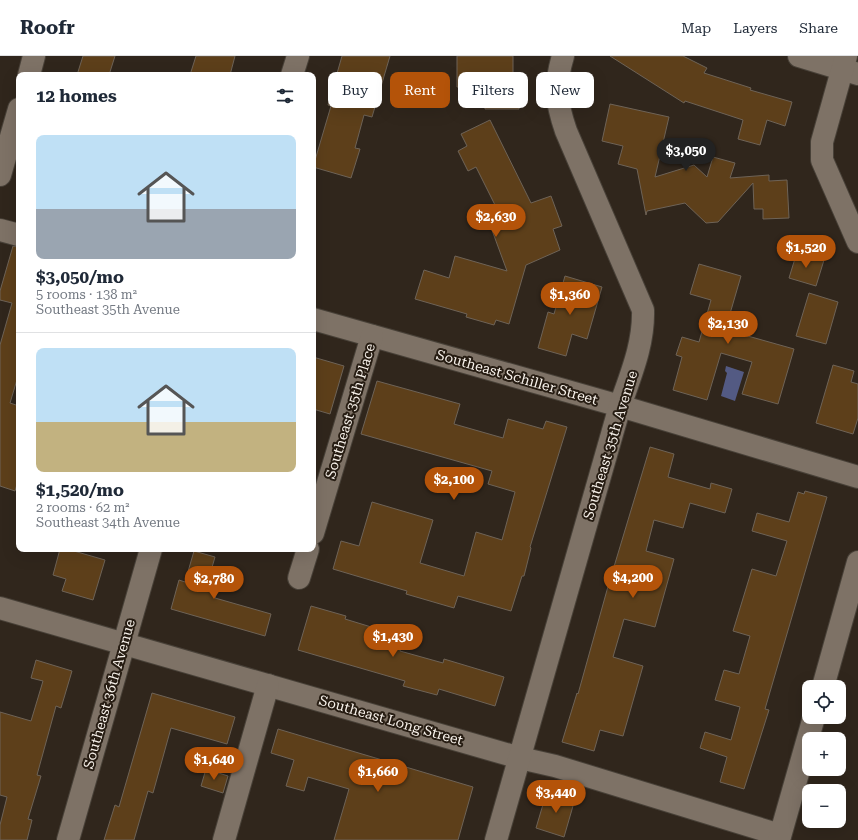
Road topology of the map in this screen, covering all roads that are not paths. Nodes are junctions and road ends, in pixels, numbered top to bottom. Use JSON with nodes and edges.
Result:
{"nodes":[{"id":1,"x":34,"y":56,"type":"edge"},
{"id":2,"x":298,"y":56,"type":"edge"},
{"id":3,"x":563,"y":56,"type":"edge"},
{"id":4,"x":799,"y":56,"type":"edge"},
{"id":5,"x":849,"y":67,"type":"edge"},
{"id":6,"x":30,"y":72,"type":"edge"},
{"id":7,"x":293,"y":72,"type":"edge"},
{"id":8,"x":16,"y":119,"type":"edge"},
{"id":9,"x":0,"y":175,"type":"edge"},
{"id":10,"x":0,"y":230,"type":"edge"},
{"id":11,"x":16,"y":234,"type":"edge"},
{"id":12,"x":858,"y":242,"type":"edge"},
{"id":13,"x":316,"y":320,"type":"edge"},
{"id":14,"x":372,"y":336,"type":"junction"},
{"id":15,"x":620,"y":406,"type":"junction"},
{"id":16,"x":858,"y":477,"type":"edge"},
{"id":17,"x":316,"y":523,"type":"edge"},
{"id":18,"x":150,"y":552,"type":"edge"},
{"id":19,"x":307,"y":552,"type":"edge"},
{"id":20,"x":858,"y":562,"type":"edge"},
{"id":21,"x":299,"y":578,"type":"dead end"},
{"id":22,"x":0,"y":608,"type":"edge"},
{"id":23,"x":124,"y":644,"type":"junction"},
{"id":24,"x":824,"y":680,"type":"edge"},
{"id":25,"x":268,"y":685,"type":"junction"},
{"id":26,"x":812,"y":724,"type":"edge"},
{"id":27,"x":520,"y":758,"type":"junction"},
{"id":28,"x":780,"y":838,"type":"edge"},
{"id":29,"x":68,"y":840,"type":"edge"},
{"id":30,"x":224,"y":840,"type":"edge"},
{"id":31,"x":496,"y":840,"type":"edge"}],
"edges":[{"from":1,"to":6,"type":"street"},
{"from":2,"to":7,"type":"street"},
{"from":3,"to":15,"type":"street","name":"Southeast 35th Avenue"},
{"from":4,"to":5,"type":"street"},
{"from":5,"to":12,"type":"street"},
{"from":8,"to":9,"type":"street"},
{"from":10,"to":11,"type":"street"},
{"from":13,"to":14,"type":"street","name":"Southeast Schiller Street"},
{"from":14,"to":15,"type":"street","name":"Southeast Schiller Street"},
{"from":14,"to":17,"type":"street","name":"Southeast 35th Place"},
{"from":15,"to":16,"type":"street","name":"Southeast Schiller Street"},
{"from":15,"to":27,"type":"street","name":"Southeast 35th Avenue"},
{"from":18,"to":23,"type":"street","name":"Southeast 36th Avenue"},
{"from":19,"to":21,"type":"street"},
{"from":20,"to":24,"type":"street"},
{"from":22,"to":23,"type":"street","name":"Southeast Long Street"},
{"from":23,"to":25,"type":"street","name":"Southeast Long Street"},
{"from":23,"to":29,"type":"street","name":"Southeast 36th Avenue"},
{"from":25,"to":27,"type":"street","name":"Southeast Long Street"},
{"from":25,"to":30,"type":"street"},
{"from":26,"to":28,"type":"street"},
{"from":27,"to":28,"type":"street","name":"Southeast Long Street"},
{"from":27,"to":31,"type":"street","name":"Southeast 35th Avenue"}]}
